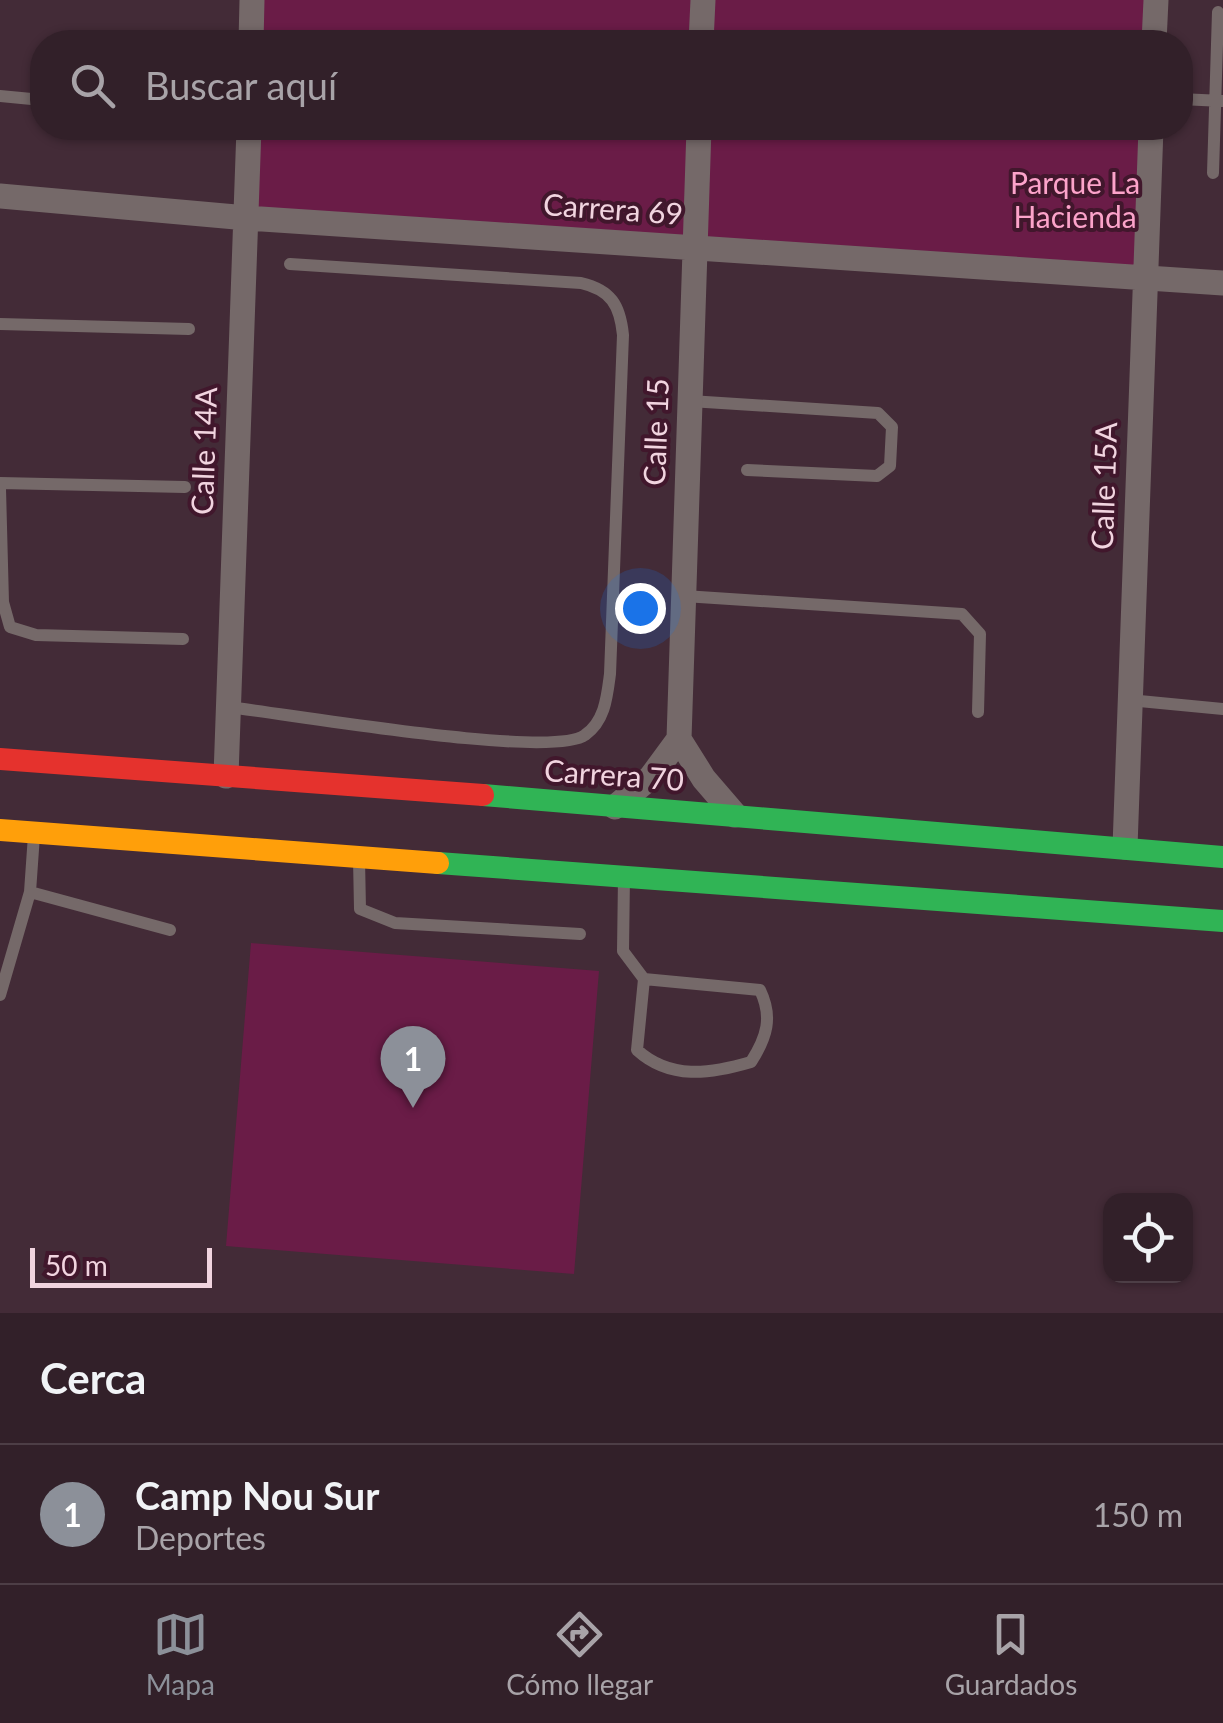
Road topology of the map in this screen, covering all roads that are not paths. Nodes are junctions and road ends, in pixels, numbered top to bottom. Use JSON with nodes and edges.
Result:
{"nodes":[{"id":1,"x":252,"y":0,"type":"edge"},
{"id":2,"x":703,"y":0,"type":"edge"},
{"id":3,"x":1156,"y":0,"type":"edge"},
{"id":4,"x":1218,"y":12,"type":"dead end"},
{"id":5,"x":251,"y":30,"type":"edge"},
{"id":6,"x":702,"y":30,"type":"edge"},
{"id":7,"x":1155,"y":30,"type":"edge"},
{"id":8,"x":0,"y":96,"type":"edge"},
{"id":9,"x":30,"y":99,"type":"edge"},
{"id":10,"x":1193,"y":99,"type":"edge"},
{"id":11,"x":1219,"y":100,"type":"edge"},
{"id":12,"x":249,"y":140,"type":"edge"},
{"id":13,"x":699,"y":140,"type":"edge"},
{"id":14,"x":1151,"y":140,"type":"edge"},
{"id":15,"x":1213,"y":173,"type":"dead end"},
{"id":16,"x":0,"y":196,"type":"edge"},
{"id":17,"x":247,"y":218,"type":"junction"},
{"id":18,"x":695,"y":248,"type":"junction"},
{"id":19,"x":290,"y":264,"type":"dead end"},
{"id":20,"x":1145,"y":278,"type":"junction"},
{"id":21,"x":1223,"y":283,"type":"edge"},
{"id":22,"x":0,"y":324,"type":"edge"},
{"id":23,"x":190,"y":329,"type":"dead end"},
{"id":24,"x":690,"y":401,"type":"junction"},
{"id":25,"x":747,"y":470,"type":"dead end"},
{"id":26,"x":0,"y":486,"type":"edge"},
{"id":27,"x":184,"y":486,"type":"dead end"},
{"id":28,"x":684,"y":596,"type":"junction"},
{"id":29,"x":182,"y":639,"type":"dead end"},
{"id":30,"x":1129,"y":700,"type":"junction"},
{"id":31,"x":227,"y":707,"type":"junction"},
{"id":32,"x":1223,"y":708,"type":"edge"},
{"id":33,"x":978,"y":712,"type":"dead end"},
{"id":34,"x":680,"y":739,"type":"junction"},
{"id":35,"x":0,"y":759,"type":"edge"},
{"id":36,"x":226,"y":776,"type":"junction"},
{"id":37,"x":615,"y":807,"type":"junction"},
{"id":38,"x":735,"y":815,"type":"junction"},
{"id":39,"x":0,"y":830,"type":"edge"},
{"id":40,"x":34,"y":832,"type":"junction"},
{"id":41,"x":1125,"y":848,"type":"junction"},
{"id":42,"x":360,"y":856,"type":"junction"},
{"id":43,"x":1223,"y":857,"type":"edge"},
{"id":44,"x":624,"y":876,"type":"junction"},
{"id":45,"x":30,"y":892,"type":"junction"},
{"id":46,"x":1223,"y":921,"type":"edge"},
{"id":47,"x":170,"y":930,"type":"dead end"},
{"id":48,"x":580,"y":934,"type":"dead end"},
{"id":49,"x":644,"y":979,"type":"junction"},
{"id":50,"x":0,"y":995,"type":"edge"}],
"edges":[{"from":1,"to":5,"type":"street"},
{"from":2,"to":6,"type":"street"},
{"from":3,"to":7,"type":"street"},
{"from":4,"to":11,"type":"lane"},
{"from":8,"to":9,"type":"lane"},
{"from":10,"to":11,"type":"lane"},
{"from":11,"to":15,"type":"lane"},
{"from":12,"to":17,"type":"street","name":"Calle 14A"},
{"from":13,"to":18,"type":"street","name":"Calle 15"},
{"from":14,"to":20,"type":"street","name":"Calle 15A"},
{"from":16,"to":17,"type":"street","name":"Carrera 69"},
{"from":17,"to":18,"type":"street","name":"Carrera 69"},
{"from":17,"to":31,"type":"street","name":"Calle 14A"},
{"from":18,"to":20,"type":"street","name":"Carrera 69"},
{"from":18,"to":24,"type":"street","name":"Calle 15"},
{"from":19,"to":31,"type":"lane"},
{"from":20,"to":21,"type":"street","name":"Carrera 69"},
{"from":20,"to":30,"type":"street","name":"Calle 15A"},
{"from":22,"to":23,"type":"lane"},
{"from":24,"to":25,"type":"lane"},
{"from":24,"to":28,"type":"street","name":"Calle 15"},
{"from":26,"to":27,"type":"lane"},
{"from":26,"to":29,"type":"lane"},
{"from":28,"to":33,"type":"lane"},
{"from":28,"to":34,"type":"street","name":"Calle 15"},
{"from":30,"to":32,"type":"lane"},
{"from":30,"to":41,"type":"street","name":"Calle 15A"},
{"from":31,"to":36,"type":"street","name":"Calle 14A"},
{"from":34,"to":37,"type":"street"},
{"from":34,"to":38,"type":"street"},
{"from":35,"to":36,"type":"street","name":"Carrera 70"},
{"from":36,"to":37,"type":"street","name":"Carrera 70"},
{"from":37,"to":38,"type":"street","name":"Carrera 70"},
{"from":38,"to":41,"type":"street","name":"Carrera 70"},
{"from":39,"to":40,"type":"street"},
{"from":40,"to":42,"type":"street"},
{"from":40,"to":45,"type":"lane"},
{"from":41,"to":43,"type":"street","name":"Carrera 70"},
{"from":42,"to":44,"type":"street"},
{"from":42,"to":48,"type":"lane"},
{"from":44,"to":46,"type":"street"},
{"from":44,"to":49,"type":"lane"},
{"from":45,"to":47,"type":"lane"},
{"from":45,"to":50,"type":"lane"},
{"from":49,"to":49,"type":"lane"}]}
